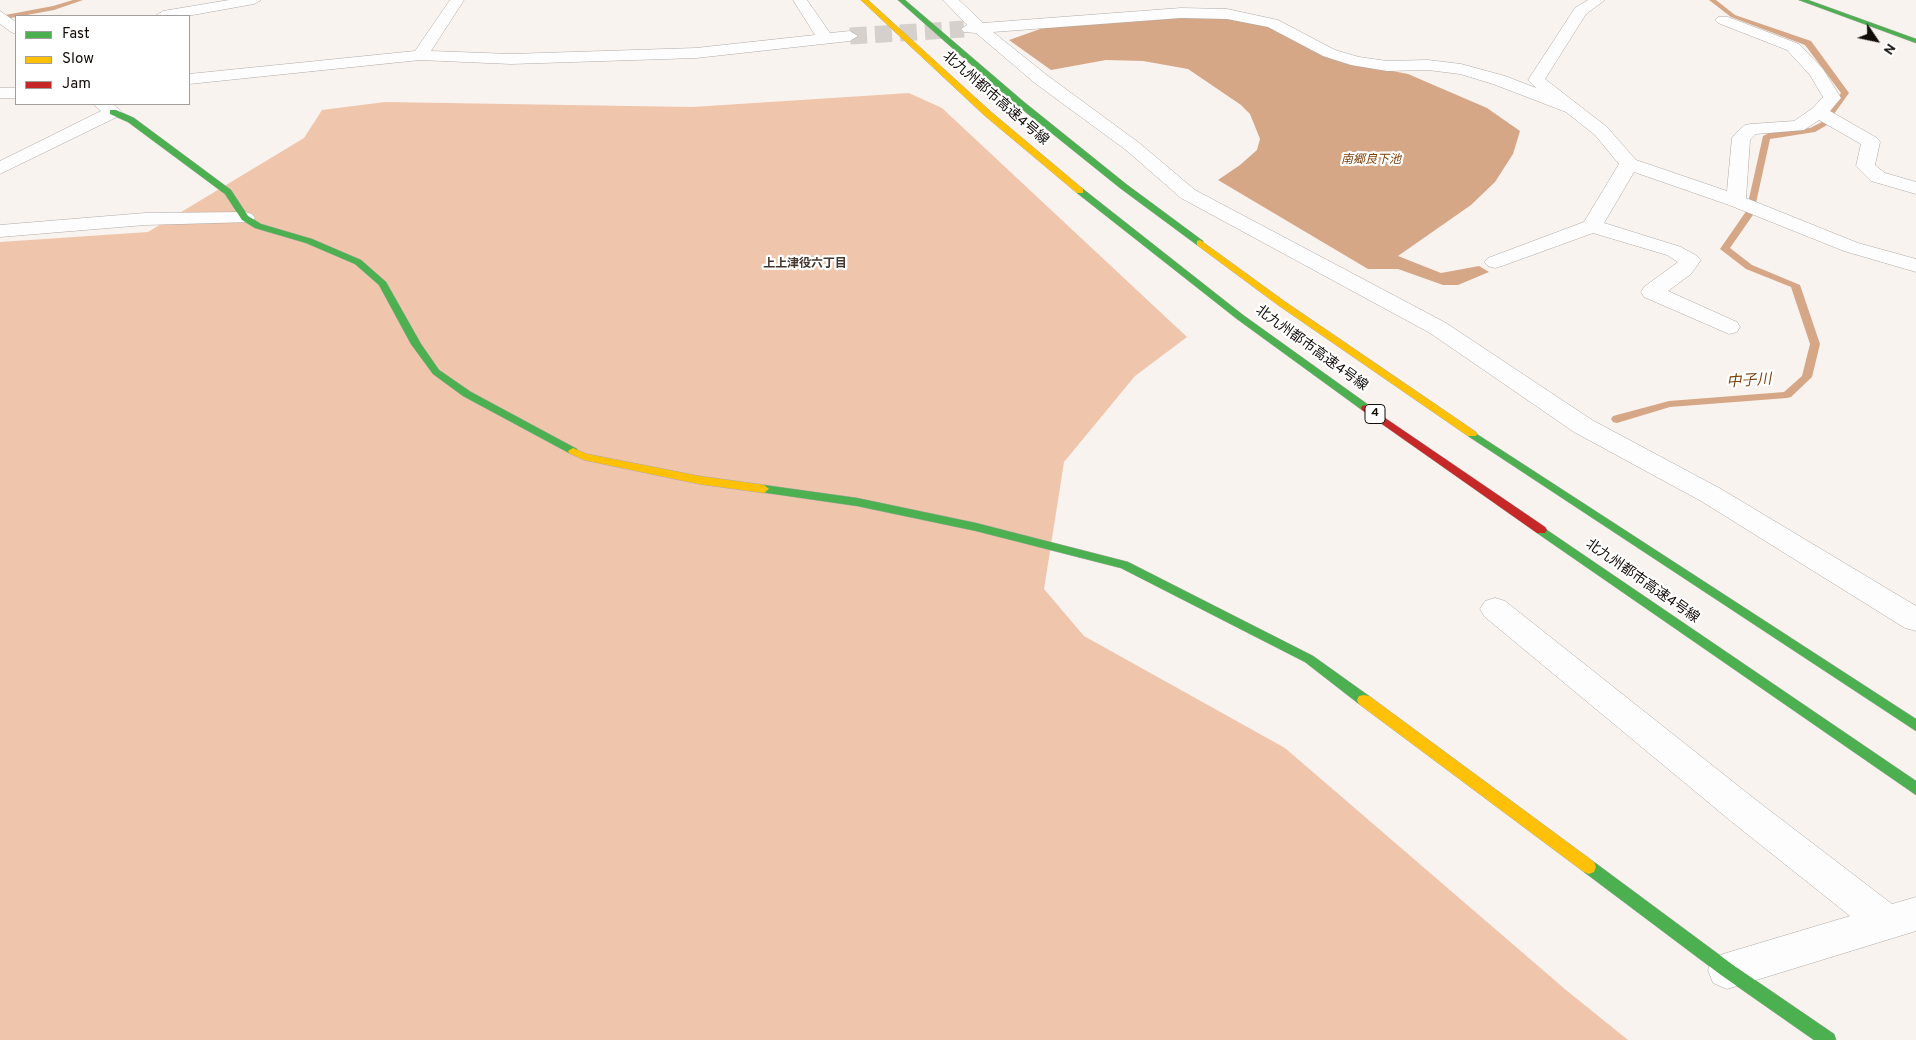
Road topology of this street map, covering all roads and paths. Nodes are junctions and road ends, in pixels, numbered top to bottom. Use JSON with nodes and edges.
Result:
{"nodes":[{"id":1,"x":254,"y":0,"type":"edge"},
{"id":2,"x":457,"y":0,"type":"edge"},
{"id":3,"x":800,"y":0,"type":"edge"},
{"id":4,"x":864,"y":0,"type":"edge"},
{"id":5,"x":901,"y":0,"type":"edge"},
{"id":6,"x":950,"y":0,"type":"edge"},
{"id":7,"x":1234,"y":0,"type":"edge"},
{"id":8,"x":1598,"y":0,"type":"edge"},
{"id":9,"x":1802,"y":0,"type":"edge"},
{"id":10,"x":169,"y":15,"type":"edge"},
{"id":11,"x":1723,"y":20,"type":"dead end"},
{"id":12,"x":1273,"y":23,"type":"junction"},
{"id":13,"x":971,"y":28,"type":"junction"},
{"id":14,"x":850,"y":36,"type":"tunnel mouth"},
{"id":15,"x":825,"y":38,"type":"junction"},
{"id":16,"x":1916,"y":41,"type":"edge"},
{"id":17,"x":420,"y":56,"type":"junction"},
{"id":18,"x":190,"y":79,"type":"edge"},
{"id":19,"x":0,"y":93,"type":"edge"},
{"id":20,"x":15,"y":93,"type":"edge"},
{"id":21,"x":107,"y":108,"type":"edge"},
{"id":22,"x":1574,"y":109,"type":"junction"},
{"id":23,"x":1819,"y":112,"type":"junction"},
{"id":24,"x":1629,"y":164,"type":"junction"},
{"id":25,"x":0,"y":168,"type":"edge"},
{"id":26,"x":1916,"y":188,"type":"edge"},
{"id":27,"x":1736,"y":201,"type":"junction"},
{"id":28,"x":245,"y":218,"type":"junction"},
{"id":29,"x":1592,"y":226,"type":"junction"},
{"id":30,"x":0,"y":231,"type":"edge"},
{"id":31,"x":1495,"y":262,"type":"dead end"},
{"id":32,"x":1916,"y":266,"type":"edge"},
{"id":33,"x":1729,"y":326,"type":"dead end"},
{"id":34,"x":1495,"y":609,"type":"dead end"},
{"id":35,"x":1916,"y":620,"type":"edge"},
{"id":36,"x":1916,"y":726,"type":"edge"},
{"id":37,"x":1916,"y":789,"type":"edge"},
{"id":38,"x":1902,"y":919,"type":"edge"},
{"id":39,"x":1727,"y":970,"type":"junction"},
{"id":40,"x":1828,"y":1040,"type":"edge"}],
"edges":[{"from":1,"to":10,"type":"street"},
{"from":2,"to":17,"type":"street"},
{"from":3,"to":15,"type":"street"},
{"from":4,"to":37,"type":"main road","name":"北九州都市高速4号線","number":"4"},
{"from":5,"to":36,"type":"main road","name":"北九州都市高速4号線"},
{"from":6,"to":13,"type":"street"},
{"from":7,"to":12,"type":"street"},
{"from":8,"to":22,"type":"street"},
{"from":9,"to":16,"type":"main road"},
{"from":11,"to":23,"type":"street"},
{"from":12,"to":13,"type":"street"},
{"from":12,"to":22,"type":"street"},
{"from":13,"to":35,"type":"street"},
{"from":14,"to":15,"type":"street"},
{"from":15,"to":17,"type":"street"},
{"from":17,"to":18,"type":"street"},
{"from":19,"to":20,"type":"street"},
{"from":21,"to":25,"type":"street"},
{"from":21,"to":28,"type":"main road"},
{"from":22,"to":24,"type":"street"},
{"from":23,"to":26,"type":"street"},
{"from":23,"to":27,"type":"street"},
{"from":24,"to":27,"type":"street"},
{"from":24,"to":29,"type":"street"},
{"from":27,"to":32,"type":"street"},
{"from":28,"to":30,"type":"street"},
{"from":28,"to":39,"type":"main road"},
{"from":29,"to":31,"type":"street"},
{"from":29,"to":33,"type":"street"},
{"from":34,"to":38,"type":"street"},
{"from":38,"to":39,"type":"street"},
{"from":39,"to":40,"type":"main road"}]}
